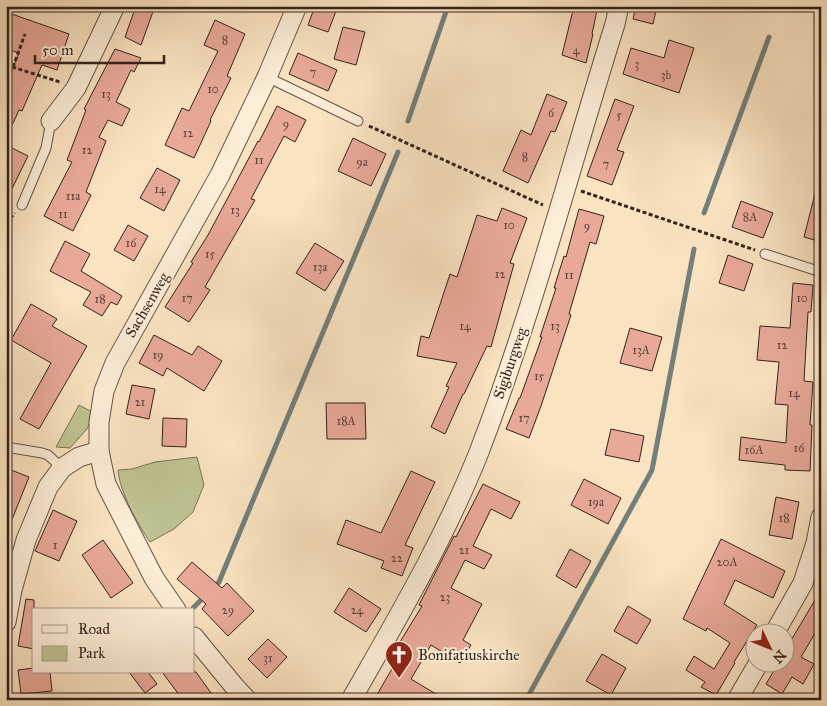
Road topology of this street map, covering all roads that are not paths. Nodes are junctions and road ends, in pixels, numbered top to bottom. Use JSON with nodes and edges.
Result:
{"nodes":[{"id":1,"x":115,"y":6,"type":"edge"},
{"id":2,"x":297,"y":6,"type":"edge"},
{"id":3,"x":619,"y":6,"type":"edge"},
{"id":4,"x":267,"y":77,"type":"junction"},
{"id":5,"x":51,"y":121,"type":"joint"},
{"id":6,"x":358,"y":121,"type":"road end"},
{"id":7,"x":22,"y":204,"type":"dead end"},
{"id":8,"x":765,"y":254,"type":"road end"},
{"id":9,"x":821,"y":272,"type":"edge"},
{"id":10,"x":6,"y":447,"type":"edge"},
{"id":11,"x":99,"y":451,"type":"junction"},
{"id":12,"x":62,"y":468,"type":"junction"},
{"id":13,"x":821,"y":517,"type":"edge"},
{"id":14,"x":175,"y":608,"type":"edge"},
{"id":15,"x":6,"y":622,"type":"edge"},
{"id":16,"x":780,"y":624,"type":"edge"},
{"id":17,"x":195,"y":638,"type":"edge"},
{"id":18,"x":752,"y":674,"type":"edge"},
{"id":19,"x":247,"y":700,"type":"edge"},
{"id":20,"x":351,"y":700,"type":"edge"},
{"id":21,"x":737,"y":700,"type":"edge"}],
"edges":[{"from":1,"to":5,"type":"street"},
{"from":2,"to":4,"type":"street","name":"Sachsenweg"},
{"from":3,"to":20,"type":"street","name":"Sigiburgweg"},
{"from":4,"to":6,"type":"lane"},
{"from":4,"to":11,"type":"street","name":"Sachsenweg"},
{"from":5,"to":7,"type":"lane"},
{"from":8,"to":9,"type":"lane"},
{"from":10,"to":12,"type":"lane"},
{"from":11,"to":12,"type":"street"},
{"from":11,"to":14,"type":"street","name":"Sachsenweg"},
{"from":12,"to":15,"type":"street"},
{"from":13,"to":16,"type":"street"},
{"from":17,"to":19,"type":"street"},
{"from":18,"to":21,"type":"street"}]}
